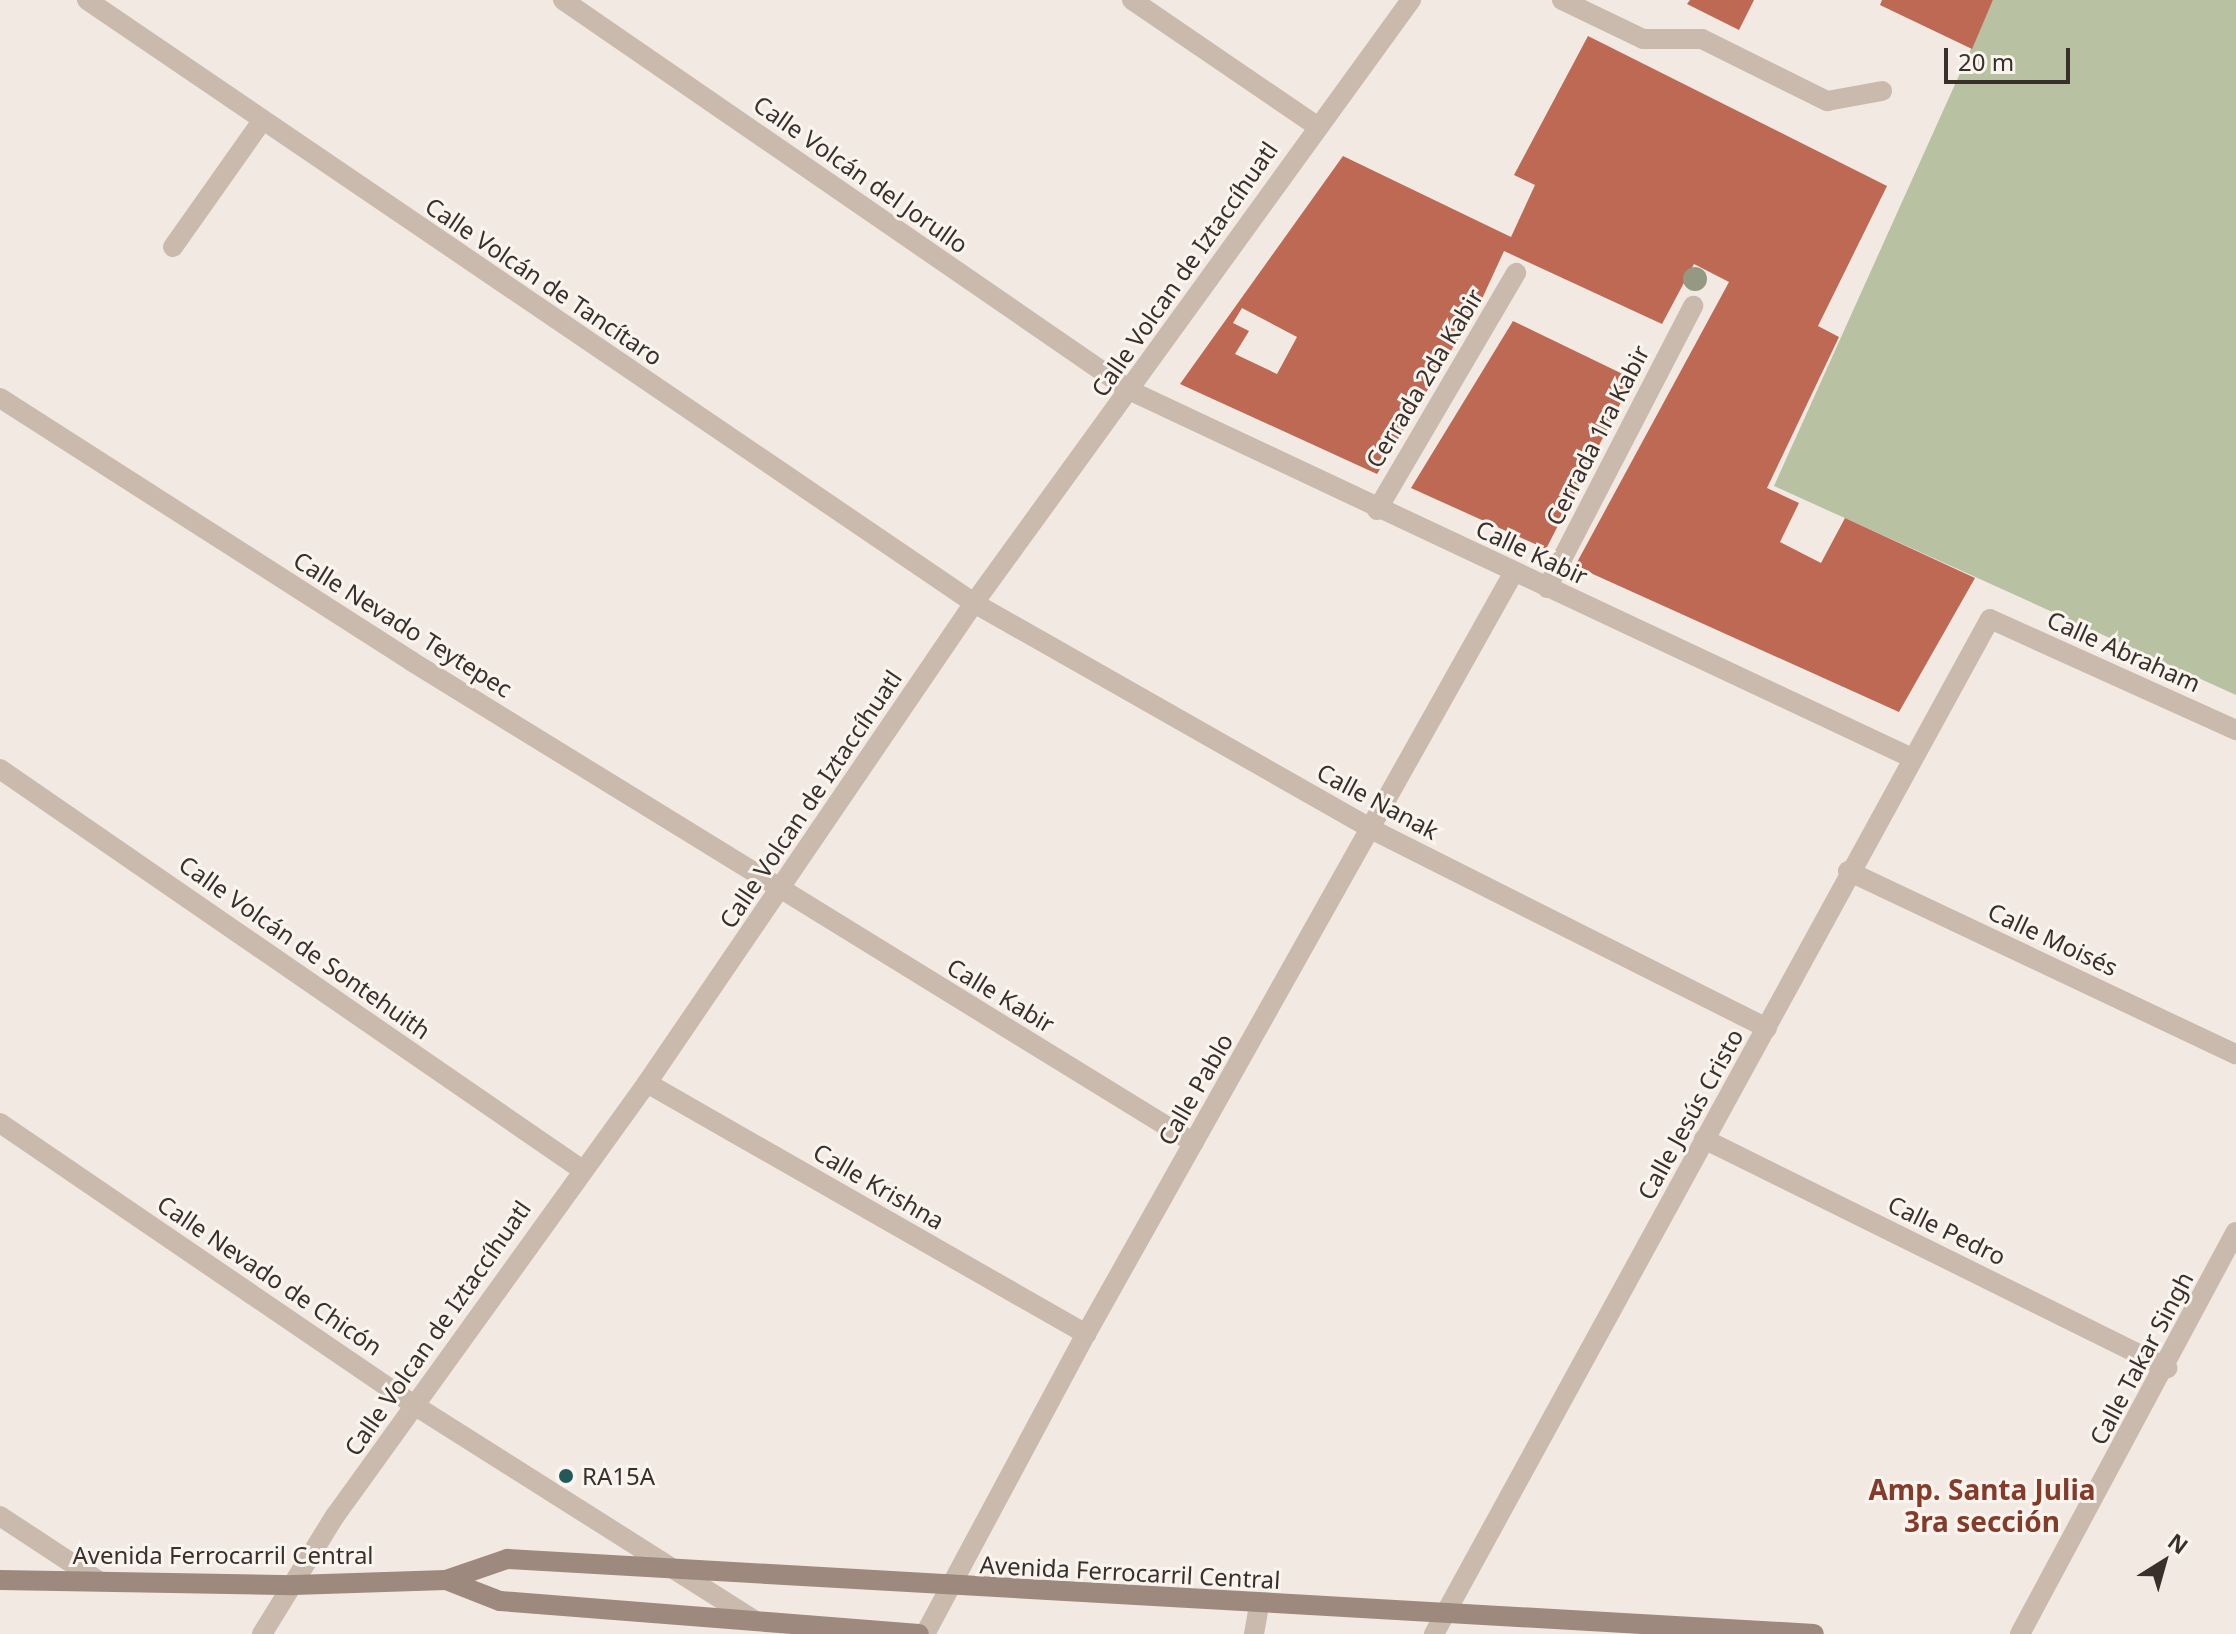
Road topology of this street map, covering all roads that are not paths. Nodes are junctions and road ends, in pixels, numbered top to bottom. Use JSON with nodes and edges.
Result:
{"nodes":[{"id":1,"x":87,"y":0,"type":"edge"},
{"id":2,"x":563,"y":0,"type":"edge"},
{"id":3,"x":1132,"y":0,"type":"edge"},
{"id":4,"x":1411,"y":0,"type":"edge"},
{"id":5,"x":1562,"y":0,"type":"edge"},
{"id":6,"x":1882,"y":91,"type":"dead end"},
{"id":7,"x":262,"y":121,"type":"junction"},
{"id":8,"x":1318,"y":127,"type":"junction"},
{"id":9,"x":173,"y":247,"type":"dead end"},
{"id":10,"x":1516,"y":273,"type":"dead end"},
{"id":11,"x":1693,"y":306,"type":"dead end"},
{"id":12,"x":1131,"y":391,"type":"junction"},
{"id":13,"x":0,"y":398,"type":"edge"},
{"id":14,"x":1377,"y":510,"type":"junction"},
{"id":15,"x":1514,"y":572,"type":"junction"},
{"id":16,"x":1547,"y":588,"type":"junction"},
{"id":17,"x":974,"y":603,"type":"junction"},
{"id":18,"x":1990,"y":619,"type":"joint"},
{"id":19,"x":2236,"y":730,"type":"edge"},
{"id":20,"x":1912,"y":758,"type":"junction"},
{"id":21,"x":0,"y":769,"type":"edge"},
{"id":22,"x":1373,"y":830,"type":"junction"},
{"id":23,"x":1848,"y":871,"type":"junction"},
{"id":24,"x":781,"y":891,"type":"junction"},
{"id":25,"x":1767,"y":1028,"type":"junction"},
{"id":26,"x":2236,"y":1054,"type":"edge"},
{"id":27,"x":647,"y":1083,"type":"junction"},
{"id":28,"x":0,"y":1123,"type":"edge"},
{"id":29,"x":1704,"y":1139,"type":"junction"},
{"id":30,"x":1194,"y":1143,"type":"junction"},
{"id":31,"x":581,"y":1169,"type":"junction"},
{"id":32,"x":2236,"y":1232,"type":"edge"},
{"id":33,"x":1086,"y":1334,"type":"junction"},
{"id":34,"x":2167,"y":1368,"type":"junction"},
{"id":35,"x":414,"y":1405,"type":"junction"},
{"id":36,"x":0,"y":1516,"type":"edge"},
{"id":37,"x":674,"y":1569,"type":"junction"},
{"id":38,"x":0,"y":1580,"type":"edge"},
{"id":39,"x":446,"y":1580,"type":"junction"},
{"id":40,"x":99,"y":1581,"type":"junction"},
{"id":41,"x":294,"y":1585,"type":"junction"},
{"id":42,"x":954,"y":1587,"type":"junction"},
{"id":43,"x":1259,"y":1606,"type":"junction"},
{"id":44,"x":1446,"y":1612,"type":"junction"},
{"id":45,"x":756,"y":1621,"type":"junction"},
{"id":46,"x":262,"y":1634,"type":"edge"},
{"id":47,"x":922,"y":1634,"type":"edge"},
{"id":48,"x":1254,"y":1634,"type":"edge"},
{"id":49,"x":1434,"y":1634,"type":"edge"},
{"id":50,"x":1814,"y":1634,"type":"edge"},
{"id":51,"x":2020,"y":1634,"type":"edge"}],
"edges":[{"from":1,"to":7,"type":"street","name":"Calle Volcán de Tancítaro"},
{"from":2,"to":12,"type":"street","name":"Calle Volcán del Jorullo"},
{"from":3,"to":8,"type":"street"},
{"from":4,"to":8,"type":"street","name":"Calle Volcan de Iztaccíhuatl"},
{"from":5,"to":6,"type":"street"},
{"from":7,"to":9,"type":"street"},
{"from":7,"to":17,"type":"street","name":"Calle Volcán de Tancítaro"},
{"from":8,"to":12,"type":"street","name":"Calle Volcan de Iztaccíhuatl"},
{"from":10,"to":14,"type":"street","name":"Cerrada 2da Kabir"},
{"from":11,"to":16,"type":"street","name":"Cerrada 1ra Kabir"},
{"from":12,"to":14,"type":"street","name":"Calle Kabir"},
{"from":12,"to":17,"type":"street","name":"Calle Volcan de Iztaccíhuatl"},
{"from":13,"to":24,"type":"street","name":"Calle Nevado Teytepec"},
{"from":14,"to":15,"type":"street","name":"Calle Kabir"},
{"from":15,"to":16,"type":"street","name":"Calle Kabir"},
{"from":15,"to":22,"type":"street","name":"Calle Pablo"},
{"from":16,"to":20,"type":"street","name":"Calle Kabir"},
{"from":17,"to":22,"type":"street","name":"Calle Nanak"},
{"from":17,"to":24,"type":"street","name":"Calle Volcan de Iztaccíhuatl"},
{"from":18,"to":19,"type":"street","name":"Calle Abraham"},
{"from":18,"to":20,"type":"street","name":"Calle Jesús Cristo"},
{"from":20,"to":23,"type":"street","name":"Calle Jesús Cristo"},
{"from":21,"to":31,"type":"street","name":"Calle Volcán de Sontehuith"},
{"from":22,"to":25,"type":"street","name":"Calle Nanak"},
{"from":22,"to":30,"type":"street","name":"Calle Pablo"},
{"from":23,"to":25,"type":"street","name":"Calle Jesús Cristo"},
{"from":23,"to":26,"type":"street","name":"Calle Moisés"},
{"from":24,"to":27,"type":"street","name":"Calle Volcan de Iztaccíhuatl"},
{"from":24,"to":30,"type":"street","name":"Calle Kabir"},
{"from":25,"to":29,"type":"street","name":"Calle Jesús Cristo"},
{"from":27,"to":31,"type":"street","name":"Calle Volcan de Iztaccíhuatl"},
{"from":27,"to":33,"type":"street","name":"Calle Krishna"},
{"from":28,"to":35,"type":"street","name":"Calle Nevado de Chicón"},
{"from":29,"to":34,"type":"street","name":"Calle Pedro"},
{"from":29,"to":44,"type":"street","name":"Calle Jesús Cristo"},
{"from":30,"to":33,"type":"street","name":"Calle Pablo"},
{"from":31,"to":35,"type":"street","name":"Calle Volcan de Iztaccíhuatl"},
{"from":32,"to":34,"type":"street","name":"Calle Takar Singh"},
{"from":33,"to":42,"type":"street","name":"Calle Pablo"},
{"from":34,"to":51,"type":"street","name":"Calle Takar Singh"},
{"from":35,"to":37,"type":"street","name":"Calle Nevado de Chicón"},
{"from":35,"to":41,"type":"street","name":"Calle Volcan de Iztaccíhuatl"},
{"from":36,"to":40,"type":"street"},
{"from":37,"to":39,"type":"street","name":"Avenida Ferrocarril Central"},
{"from":37,"to":42,"type":"street","name":"Avenida Ferrocarril Central"},
{"from":37,"to":45,"type":"street","name":"Calle Nevado de Chicón"},
{"from":38,"to":40,"type":"street","name":"Avenida Ferrocarril Central"},
{"from":39,"to":41,"type":"street","name":"Avenida Ferrocarril Central"},
{"from":39,"to":45,"type":"street","name":"Avenida Ferrocarril Central"},
{"from":40,"to":41,"type":"street","name":"Avenida Ferrocarril Central"},
{"from":41,"to":46,"type":"street","name":"Calle Volcan de Iztaccíhuatl"},
{"from":42,"to":43,"type":"street","name":"Avenida Ferrocarril Central"},
{"from":42,"to":47,"type":"street","name":"Calle Pablo"},
{"from":43,"to":44,"type":"street","name":"Avenida Ferrocarril Central"},
{"from":43,"to":48,"type":"street"},
{"from":44,"to":49,"type":"street","name":"Calle Jesús Cristo"},
{"from":44,"to":50,"type":"street","name":"Avenida Ferrocarril Central"},
{"from":45,"to":47,"type":"street","name":"Avenida Ferrocarril Central"}]}
